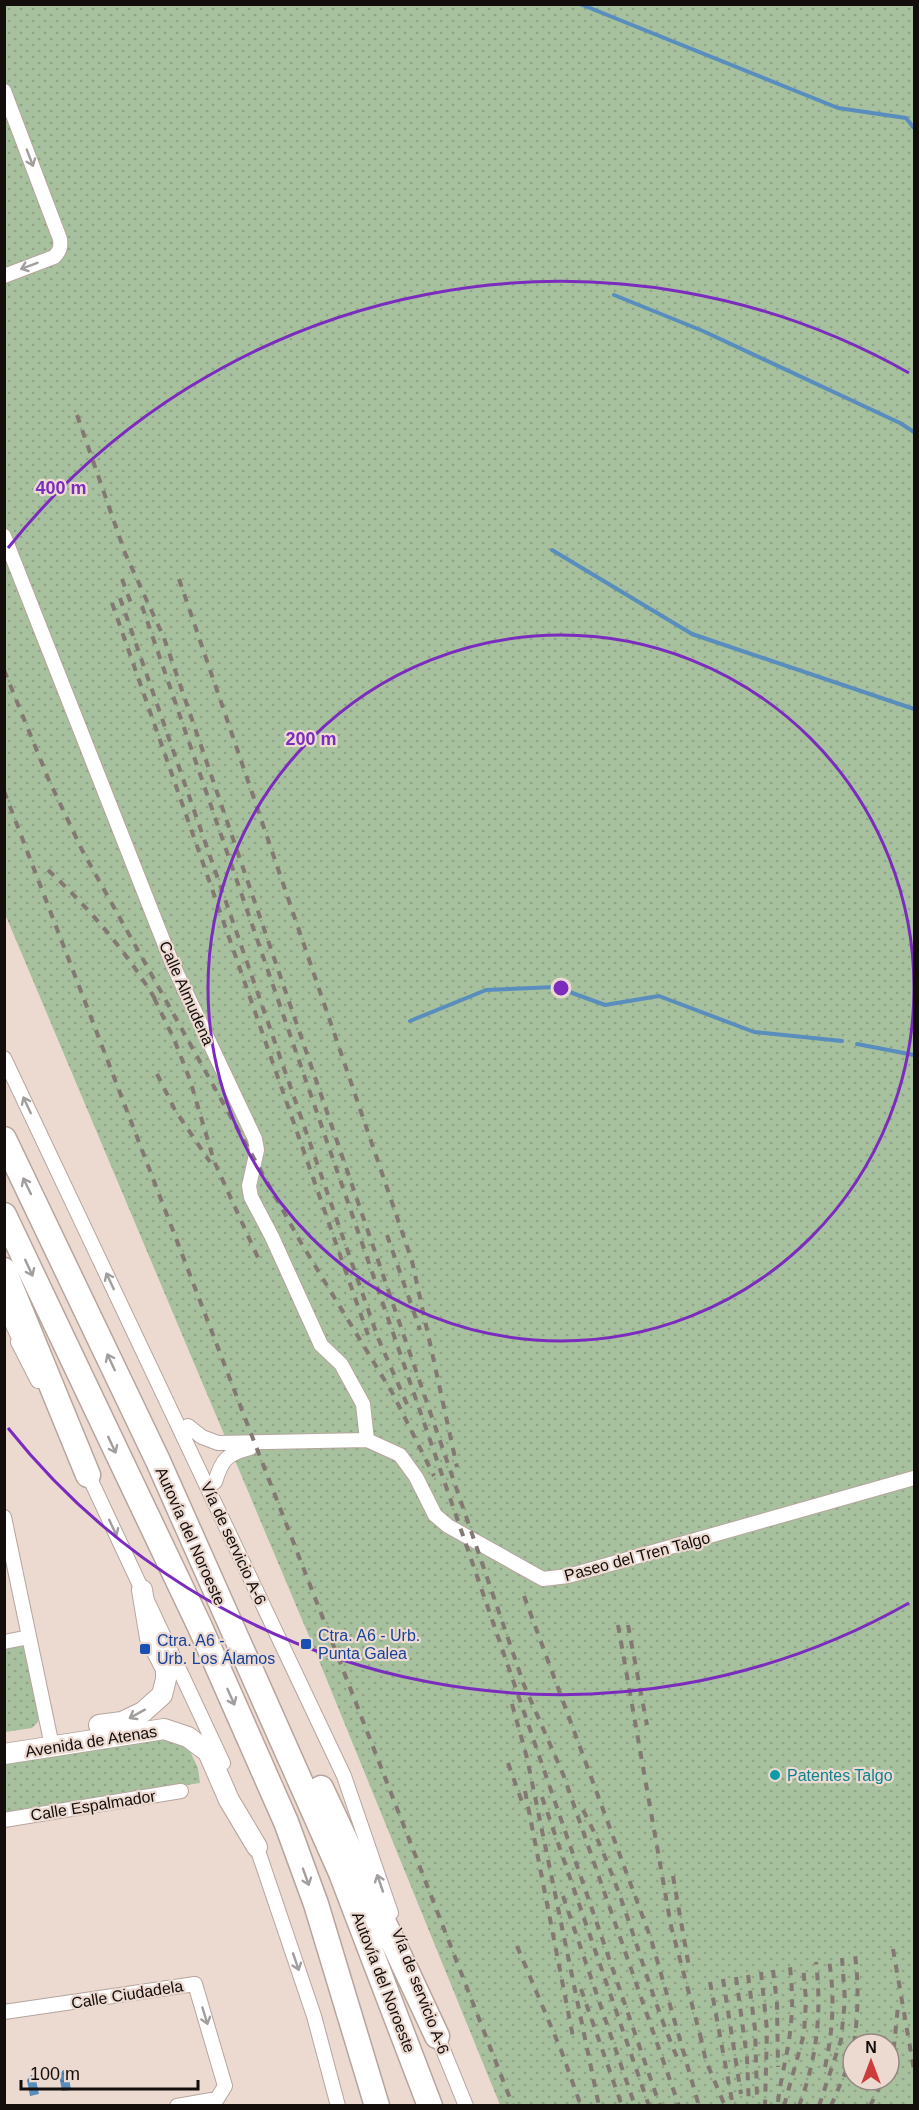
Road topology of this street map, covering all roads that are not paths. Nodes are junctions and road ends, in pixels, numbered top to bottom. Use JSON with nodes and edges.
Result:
{"nodes":[{"id":1,"x":6,"y":100,"type":"edge"},
{"id":2,"x":4,"y":276,"type":"edge"},
{"id":3,"x":4,"y":536,"type":"edge"},
{"id":4,"x":4,"y":1058,"type":"edge"},
{"id":5,"x":4,"y":1139,"type":"edge"},
{"id":6,"x":4,"y":1215,"type":"edge"},
{"id":7,"x":4,"y":1270,"type":"edge"},
{"id":8,"x":4,"y":1306,"type":"edge"},
{"id":9,"x":4,"y":1317,"type":"edge"},
{"id":10,"x":135,"y":1334,"type":"junction"},
{"id":11,"x":42,"y":1388,"type":"junction"},
{"id":12,"x":188,"y":1426,"type":"junction"},
{"id":13,"x":367,"y":1440,"type":"junction"},
{"id":14,"x":264,"y":1444,"type":"junction"},
{"id":15,"x":88,"y":1475,"type":"junction"},
{"id":16,"x":915,"y":1478,"type":"edge"},
{"id":17,"x":215,"y":1482,"type":"junction"},
{"id":18,"x":4,"y":1517,"type":"edge"},
{"id":19,"x":197,"y":1549,"type":"junction"},
{"id":20,"x":142,"y":1590,"type":"junction"},
{"id":21,"x":29,"y":1636,"type":"junction"},
{"id":22,"x":4,"y":1642,"type":"edge"},
{"id":23,"x":51,"y":1739,"type":"junction"},
{"id":24,"x":4,"y":1740,"type":"edge"},
{"id":25,"x":4,"y":1754,"type":"edge"},
{"id":26,"x":344,"y":1776,"type":"junction"},
{"id":27,"x":181,"y":1791,"type":"dead end"},
{"id":28,"x":4,"y":1820,"type":"edge"},
{"id":29,"x":257,"y":1847,"type":"junction"},
{"id":30,"x":4,"y":2012,"type":"edge"},
{"id":31,"x":437,"y":2036,"type":"junction"},
{"id":32,"x":219,"y":2102,"type":"edge"},
{"id":33,"x":177,"y":2106,"type":"edge"},
{"id":34,"x":338,"y":2106,"type":"edge"},
{"id":35,"x":377,"y":2106,"type":"edge"},
{"id":36,"x":430,"y":2106,"type":"edge"},
{"id":37,"x":466,"y":2106,"type":"edge"}],
"edges":[{"from":1,"to":2,"type":"street","one_way":true},
{"from":3,"to":13,"type":"street","name":"Calle Almudena"},
{"from":10,"to":4,"type":"street","name":"Vía de servicio A-6","one_way":true},
{"from":19,"to":5,"type":"highway","name":"Autovía del Noroeste","one_way":true},
{"from":6,"to":35,"type":"highway","name":"Autovía del Noroeste","one_way":true},
{"from":7,"to":15,"type":"highway"},
{"from":8,"to":11,"type":"street"},
{"from":9,"to":11,"type":"street"},
{"from":10,"to":12,"type":"street"},
{"from":10,"to":26,"type":"street","name":"Vía de servicio A-6"},
{"from":11,"to":15,"type":"street"},
{"from":12,"to":14,"type":"street","name":"Paseo del Tren Talgo"},
{"from":12,"to":17,"type":"street"},
{"from":13,"to":14,"type":"street","name":"Paseo del Tren Talgo"},
{"from":13,"to":16,"type":"street","name":"Paseo del Tren Talgo"},
{"from":14,"to":17,"type":"street","name":"Paseo del Tren Talgo"},
{"from":15,"to":20,"type":"street","one_way":true},
{"from":17,"to":26,"type":"street"},
{"from":18,"to":21,"type":"street"},
{"from":19,"to":31,"type":"highway"},
{"from":19,"to":36,"type":"highway","name":"Autovía del Noroeste"},
{"from":20,"to":23,"type":"main road","name":"Avenida de Atenas","one_way":true},
{"from":20,"to":29,"type":"street"},
{"from":21,"to":22,"type":"street"},
{"from":21,"to":23,"type":"street"},
{"from":23,"to":24,"type":"main road","name":"Avenida de Atenas"},
{"from":23,"to":25,"type":"main road","name":"Avenida de Atenas"},
{"from":23,"to":29,"type":"main road","name":"Avenida de Atenas"},
{"from":31,"to":26,"type":"street","name":"Vía de servicio A-6","one_way":true},
{"from":27,"to":28,"type":"street","name":"Calle Espalmador"},
{"from":29,"to":34,"type":"street","one_way":true},
{"from":30,"to":32,"type":"street","name":"Calle Ciudadela","one_way":true},
{"from":31,"to":37,"type":"street","name":"Vía de servicio A-6"},
{"from":32,"to":33,"type":"street","name":"Calle Ciudadela"}]}
